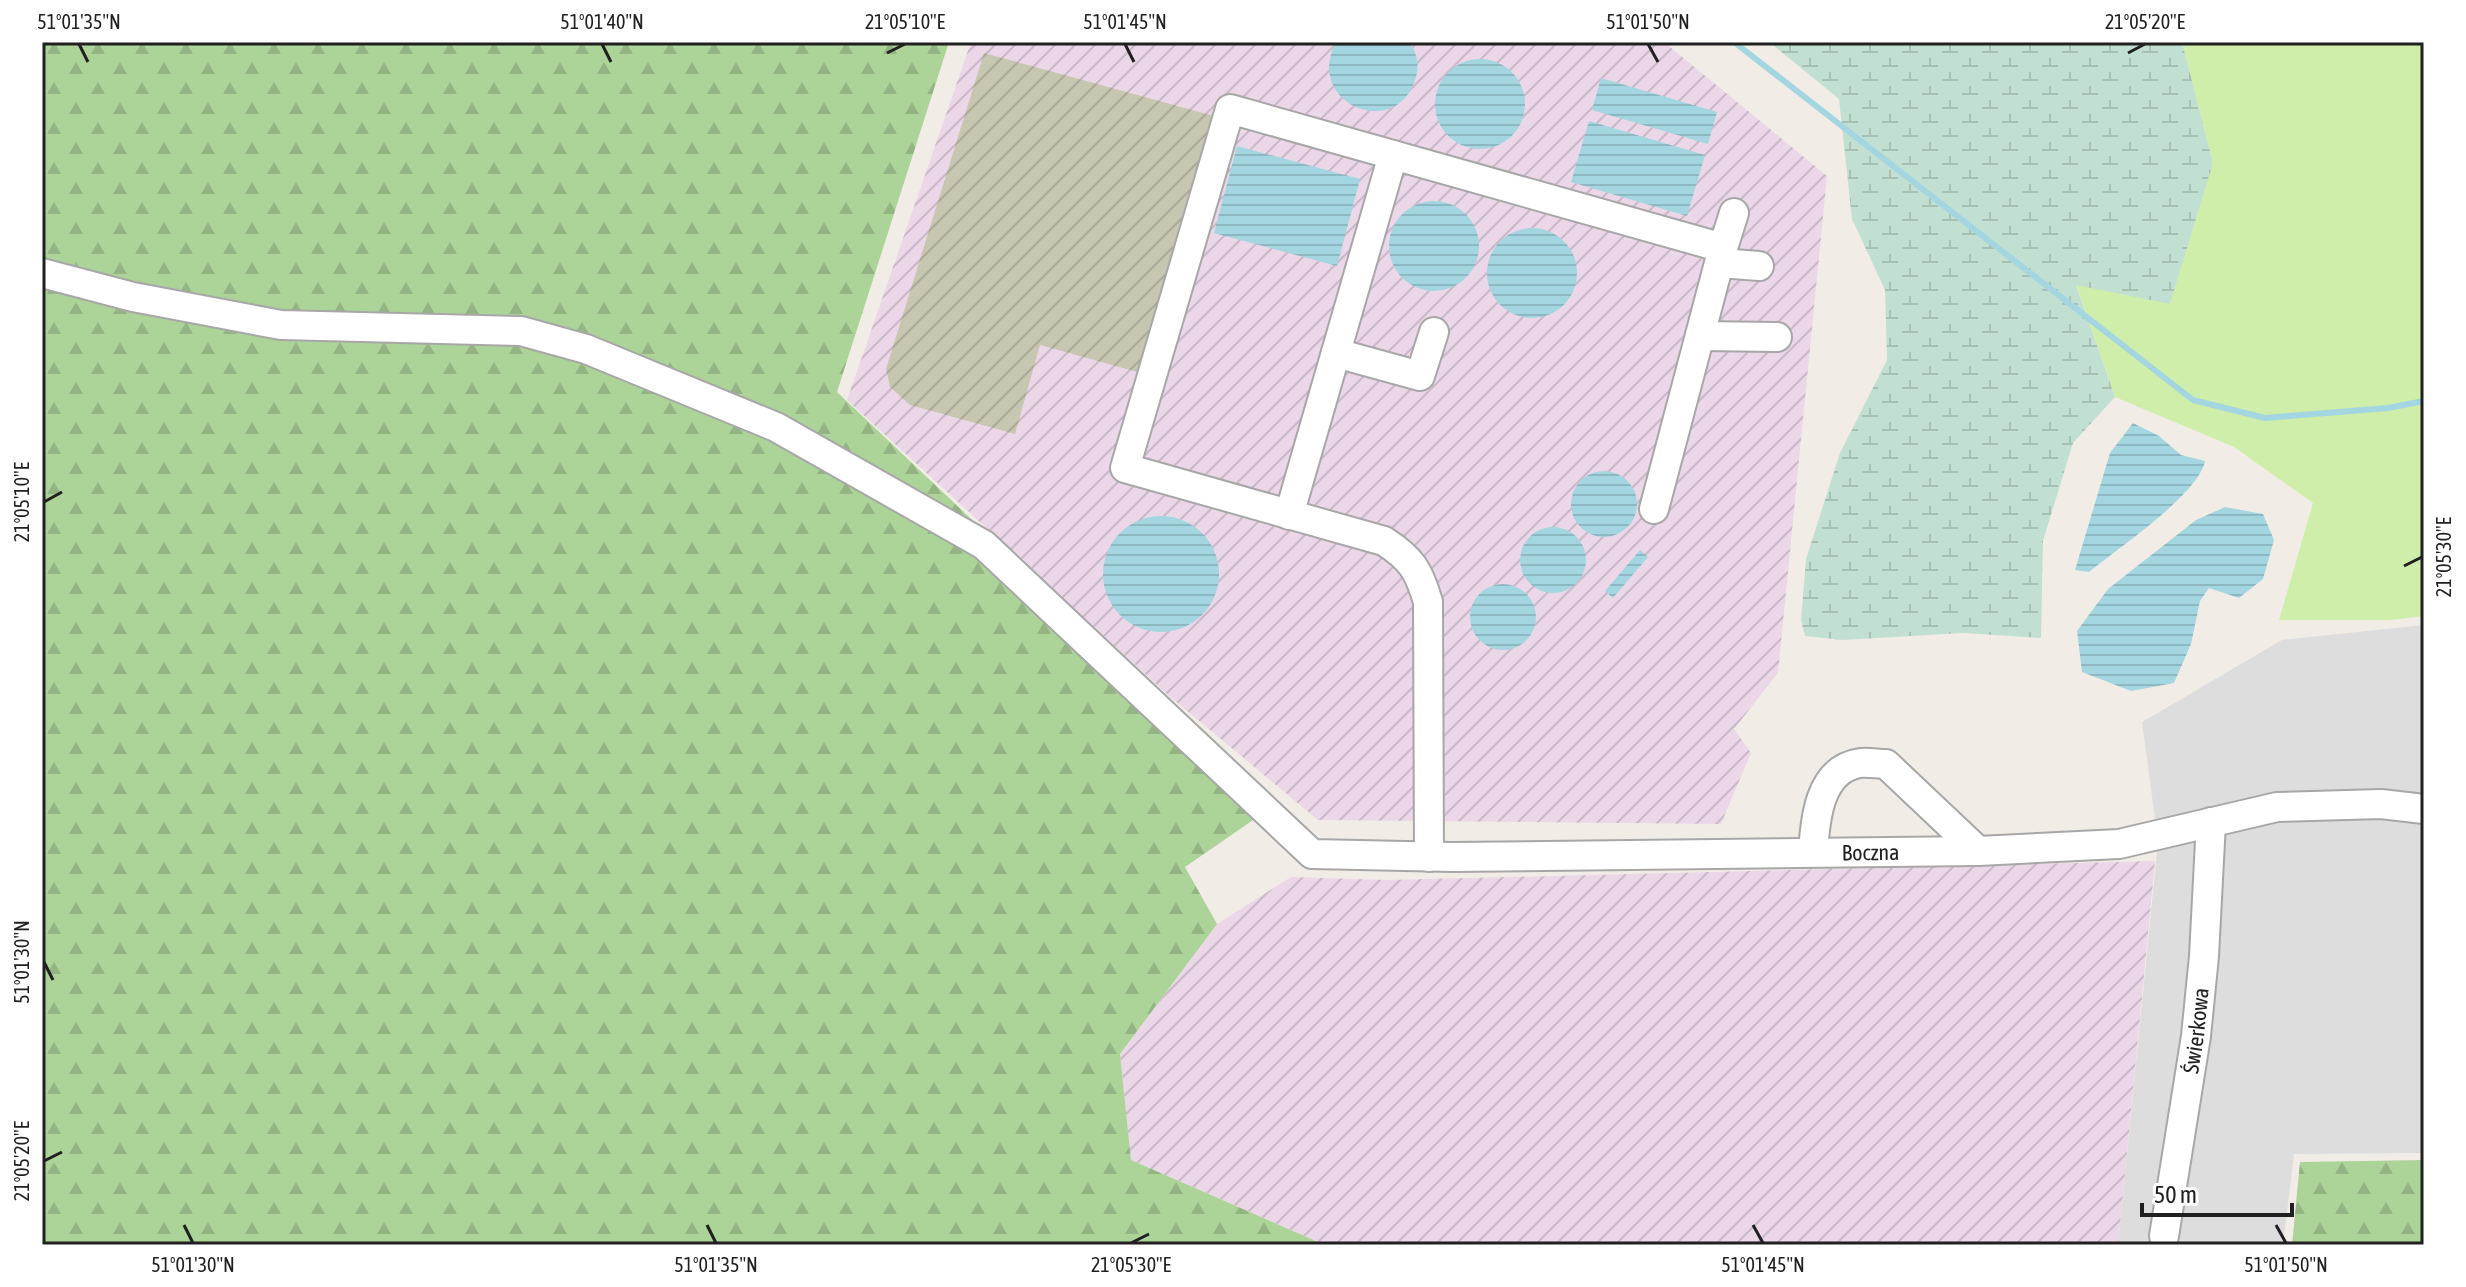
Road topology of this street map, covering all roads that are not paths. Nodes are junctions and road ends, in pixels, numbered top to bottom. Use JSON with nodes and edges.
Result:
{"nodes":[{"id":1,"x":1393,"y":155,"type":"junction"},
{"id":2,"x":1734,"y":213,"type":"dead end"},
{"id":3,"x":1722,"y":256,"type":"junction"},
{"id":4,"x":1759,"y":266,"type":"dead end"},
{"id":5,"x":42,"y":273,"type":"edge"},
{"id":6,"x":1434,"y":332,"type":"dead end"},
{"id":7,"x":1700,"y":336,"type":"junction"},
{"id":8,"x":1777,"y":337,"type":"dead end"},
{"id":9,"x":1336,"y":353,"type":"junction"},
{"id":10,"x":1654,"y":509,"type":"dead end"},
{"id":11,"x":1289,"y":515,"type":"junction"},
{"id":12,"x":2424,"y":809,"type":"edge"},
{"id":13,"x":2211,"y":822,"type":"junction"},
{"id":14,"x":1978,"y":851,"type":"junction"},
{"id":15,"x":1813,"y":852,"type":"junction"},
{"id":16,"x":1429,"y":857,"type":"junction"},
{"id":17,"x":2164,"y":1236,"type":"dead end"}],
"edges":[{"from":1,"to":3,"type":"street"},
{"from":1,"to":9,"type":"street"},
{"from":1,"to":11,"type":"street"},
{"from":2,"to":3,"type":"street"},
{"from":3,"to":4,"type":"street"},
{"from":3,"to":7,"type":"street"},
{"from":5,"to":16,"type":"street","name":"Boczna"},
{"from":6,"to":9,"type":"street"},
{"from":7,"to":8,"type":"street"},
{"from":7,"to":10,"type":"street"},
{"from":9,"to":11,"type":"street"},
{"from":11,"to":16,"type":"street"},
{"from":12,"to":13,"type":"street","name":"Boczna"},
{"from":13,"to":14,"type":"street","name":"Boczna"},
{"from":13,"to":17,"type":"street","name":"Świerkowa"},
{"from":14,"to":15,"type":"street","name":"Boczna"},
{"from":14,"to":15,"type":"street"},
{"from":15,"to":16,"type":"street","name":"Boczna"}]}
